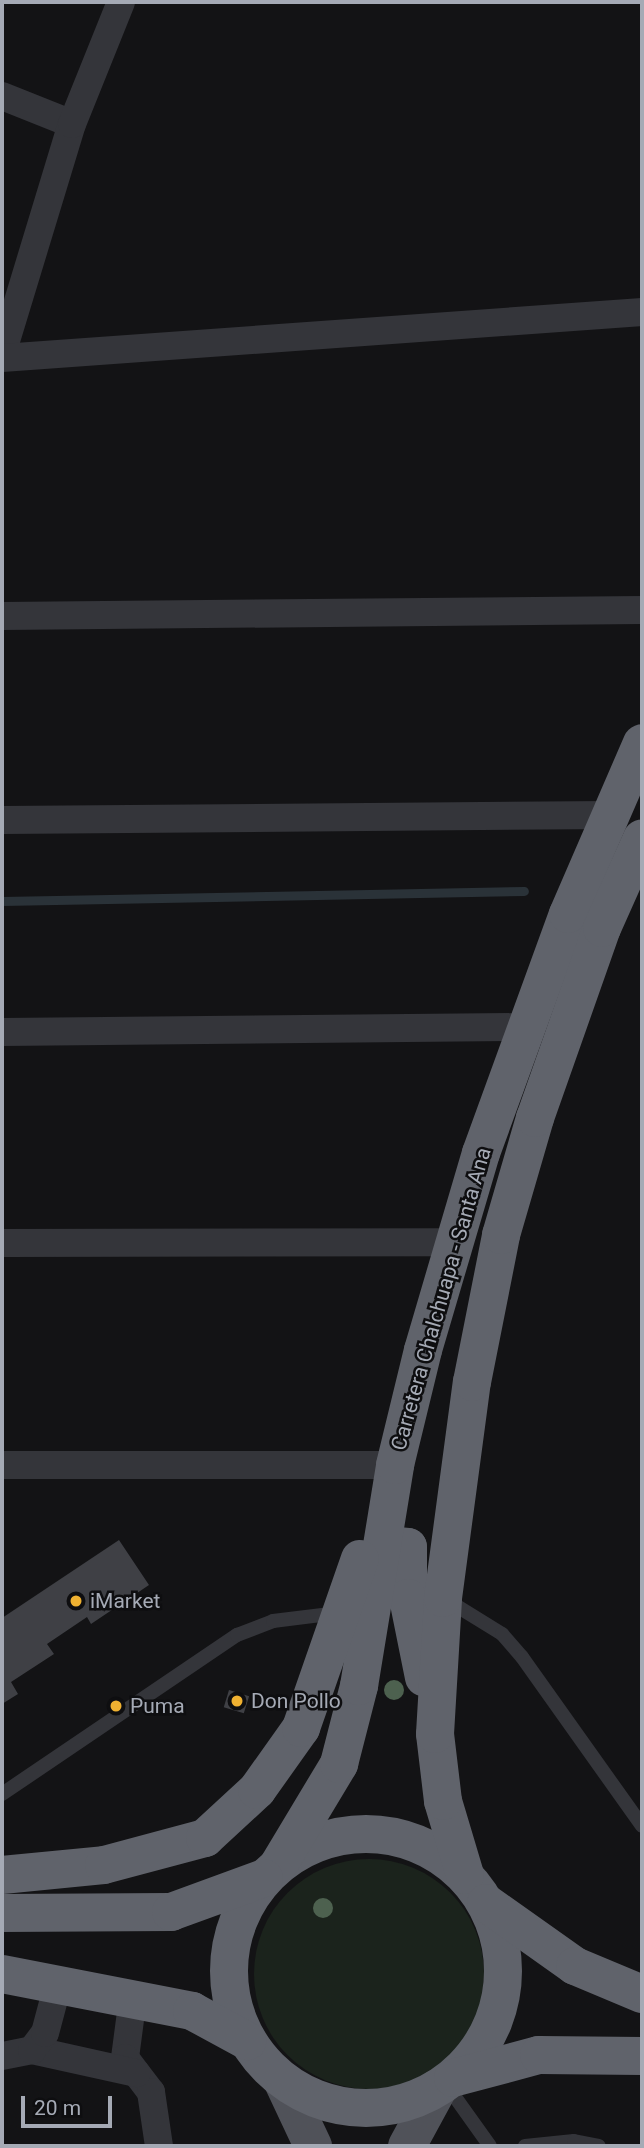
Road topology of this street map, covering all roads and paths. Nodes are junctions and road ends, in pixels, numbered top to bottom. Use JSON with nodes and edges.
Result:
{"nodes":[{"id":1,"x":121,"y":2,"type":"edge"},
{"id":2,"x":2,"y":96,"type":"edge"},
{"id":3,"x":72,"y":124,"type":"junction"},
{"id":4,"x":642,"y":312,"type":"edge"},
{"id":5,"x":2,"y":356,"type":"edge"},
{"id":6,"x":642,"y":610,"type":"edge"},
{"id":7,"x":2,"y":616,"type":"edge"},
{"id":8,"x":642,"y":743,"type":"edge"},
{"id":9,"x":610,"y":815,"type":"junction"},
{"id":10,"x":2,"y":820,"type":"edge"},
{"id":11,"x":642,"y":838,"type":"edge"},
{"id":12,"x":526,"y":1027,"type":"junction"},
{"id":13,"x":2,"y":1032,"type":"edge"},
{"id":14,"x":453,"y":1242,"type":"junction"},
{"id":15,"x":2,"y":1243,"type":"edge"},
{"id":16,"x":2,"y":1465,"type":"edge"},
{"id":17,"x":395,"y":1465,"type":"junction"},
{"id":18,"x":381,"y":1548,"type":"junction"},
{"id":19,"x":443,"y":1598,"type":"junction"},
{"id":20,"x":346,"y":1600,"type":"junction"},
{"id":21,"x":435,"y":1734,"type":"junction"},
{"id":22,"x":2,"y":1794,"type":"edge"},
{"id":23,"x":642,"y":1826,"type":"edge"},
{"id":24,"x":272,"y":1871,"type":"junction"},
{"id":25,"x":2,"y":1875,"type":"edge"},
{"id":26,"x":475,"y":1889,"type":"junction"},
{"id":27,"x":2,"y":1913,"type":"edge"},
{"id":28,"x":2,"y":1974,"type":"edge"},
{"id":29,"x":58,"y":1983,"type":"junction"},
{"id":30,"x":642,"y":1994,"type":"edge"},
{"id":31,"x":133,"y":1997,"type":"junction"},
{"id":32,"x":247,"y":2041,"type":"junction"},
{"id":33,"x":32,"y":2050,"type":"junction"},
{"id":34,"x":2,"y":2056,"type":"edge"},
{"id":35,"x":642,"y":2056,"type":"edge"},
{"id":36,"x":136,"y":2073,"type":"junction"},
{"id":37,"x":282,"y":2080,"type":"junction"},
{"id":38,"x":446,"y":2083,"type":"junction"},
{"id":39,"x":159,"y":2146,"type":"edge"},
{"id":40,"x":313,"y":2146,"type":"edge"},
{"id":41,"x":407,"y":2146,"type":"edge"},
{"id":42,"x":490,"y":2146,"type":"edge"},
{"id":43,"x":525,"y":2146,"type":"edge"},
{"id":44,"x":599,"y":2146,"type":"edge"}],
"edges":[{"from":1,"to":3,"type":"street"},
{"from":2,"to":3,"type":"street"},
{"from":3,"to":5,"type":"street"},
{"from":4,"to":5,"type":"street"},
{"from":6,"to":7,"type":"street"},
{"from":8,"to":9,"type":"highway","name":"Carretera Chalchuapa - Santa Ana"},
{"from":9,"to":10,"type":"street"},
{"from":9,"to":12,"type":"highway","name":"Carretera Chalchuapa - Santa Ana"},
{"from":11,"to":19,"type":"highway","name":"Carretera Chalchuapa - Santa Ana"},
{"from":12,"to":13,"type":"street"},
{"from":12,"to":14,"type":"highway","name":"Carretera Chalchuapa - Santa Ana"},
{"from":14,"to":15,"type":"street"},
{"from":14,"to":17,"type":"highway","name":"Carretera Chalchuapa - Santa Ana"},
{"from":16,"to":17,"type":"street"},
{"from":17,"to":18,"type":"highway","name":"Carretera Chalchuapa - Santa Ana"},
{"from":17,"to":20,"type":"highway"},
{"from":18,"to":20,"type":"highway"},
{"from":18,"to":21,"type":"highway"},
{"from":18,"to":24,"type":"highway","name":"Carretera Chalchuapa - Santa Ana"},
{"from":19,"to":21,"type":"highway","name":"Carretera Chalchuapa - Santa Ana"},
{"from":19,"to":23,"type":"lane"},
{"from":20,"to":22,"type":"lane"},
{"from":20,"to":25,"type":"highway"},
{"from":21,"to":26,"type":"highway","name":"Carretera Chalchuapa - Santa Ana"},
{"from":24,"to":26,"type":"highway"},
{"from":24,"to":27,"type":"highway"},
{"from":24,"to":32,"type":"highway","name":"Carretera Chalchuapa - Santa Ana"},
{"from":26,"to":30,"type":"highway"},
{"from":26,"to":38,"type":"highway","name":"Carretera Chalchuapa - Santa Ana"},
{"from":28,"to":29,"type":"highway"},
{"from":29,"to":31,"type":"highway"},
{"from":29,"to":33,"type":"street"},
{"from":31,"to":32,"type":"highway"},
{"from":31,"to":36,"type":"street"},
{"from":32,"to":37,"type":"highway"},
{"from":33,"to":34,"type":"street"},
{"from":33,"to":36,"type":"street"},
{"from":35,"to":38,"type":"highway"},
{"from":36,"to":39,"type":"street"},
{"from":37,"to":38,"type":"highway"},
{"from":37,"to":40,"type":"main road"},
{"from":38,"to":41,"type":"main road"},
{"from":38,"to":42,"type":"lane"},
{"from":43,"to":44,"type":"lane"}]}
